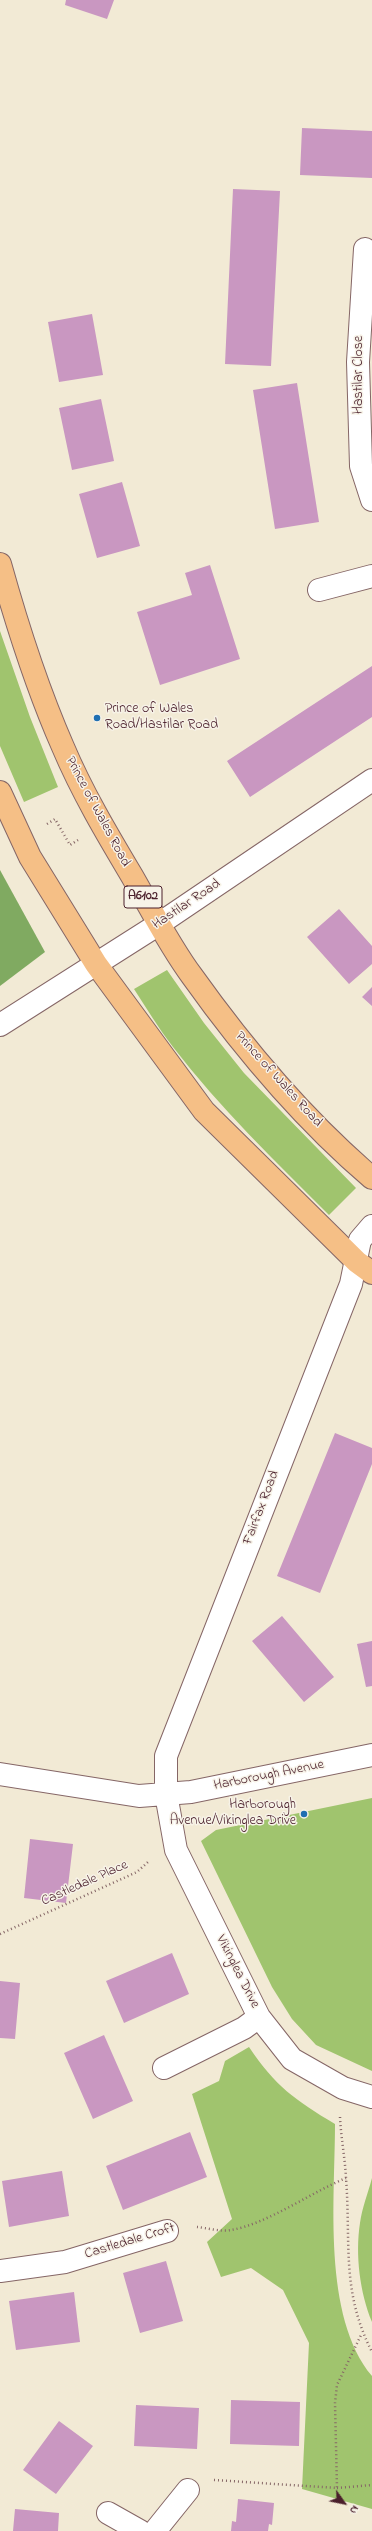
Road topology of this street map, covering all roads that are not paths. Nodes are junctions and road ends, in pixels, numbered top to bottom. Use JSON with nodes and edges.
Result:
{"nodes":[{"id":1,"x":365,"y":249,"type":"dead end"},
{"id":2,"x":372,"y":500,"type":"edge"},
{"id":3,"x":0,"y":564,"type":"edge"},
{"id":4,"x":372,"y":576,"type":"edge"},
{"id":5,"x":319,"y":590,"type":"dead end"},
{"id":6,"x":372,"y":780,"type":"edge"},
{"id":7,"x":0,"y":792,"type":"edge"},
{"id":8,"x":159,"y":924,"type":"junction"},
{"id":9,"x":96,"y":964,"type":"junction"},
{"id":10,"x":0,"y":1025,"type":"edge"},
{"id":11,"x":372,"y":1178,"type":"edge"},
{"id":12,"x":372,"y":1226,"type":"edge"},
{"id":13,"x":364,"y":1267,"type":"edge"},
{"id":14,"x":372,"y":1755,"type":"edge"},
{"id":15,"x":0,"y":1774,"type":"edge"},
{"id":16,"x":166,"y":1794,"type":"junction"},
{"id":17,"x":259,"y":2017,"type":"junction"},
{"id":18,"x":164,"y":2068,"type":"dead end"},
{"id":19,"x":372,"y":2097,"type":"edge"},
{"id":20,"x":167,"y":2231,"type":"road end"},
{"id":21,"x":0,"y":2271,"type":"edge"},
{"id":22,"x":188,"y":2490,"type":"road end"},
{"id":23,"x":108,"y":2512,"type":"dead end"},
{"id":24,"x":140,"y":2531,"type":"edge"},
{"id":25,"x":156,"y":2531,"type":"edge"}],
"edges":[{"from":1,"to":2,"type":"street","name":"Hastilar Close"},
{"from":3,"to":8,"type":"highway","name":"Prince of Wales Road","number":"A6102"},
{"from":4,"to":5,"type":"street"},
{"from":6,"to":8,"type":"street","name":"Hastilar Road"},
{"from":7,"to":9,"type":"highway"},
{"from":8,"to":9,"type":"street","name":"Hastilar Road"},
{"from":8,"to":11,"type":"highway","name":"Prince of Wales Road","number":"A6102"},
{"from":9,"to":10,"type":"street","name":"Hastilar Road"},
{"from":9,"to":13,"type":"highway"},
{"from":12,"to":13,"type":"street","name":"Fairfax Road"},
{"from":13,"to":16,"type":"street","name":"Fairfax Road"},
{"from":14,"to":16,"type":"street","name":"Harborough Avenue"},
{"from":15,"to":16,"type":"street","name":"Harborough Avenue"},
{"from":16,"to":17,"type":"street","name":"Vikinglea Drive"},
{"from":17,"to":18,"type":"street"},
{"from":17,"to":19,"type":"street","name":"Vikinglea Drive"},
{"from":20,"to":21,"type":"street","name":"Castledale Croft"},
{"from":22,"to":25,"type":"street"},
{"from":23,"to":24,"type":"street"}]}
